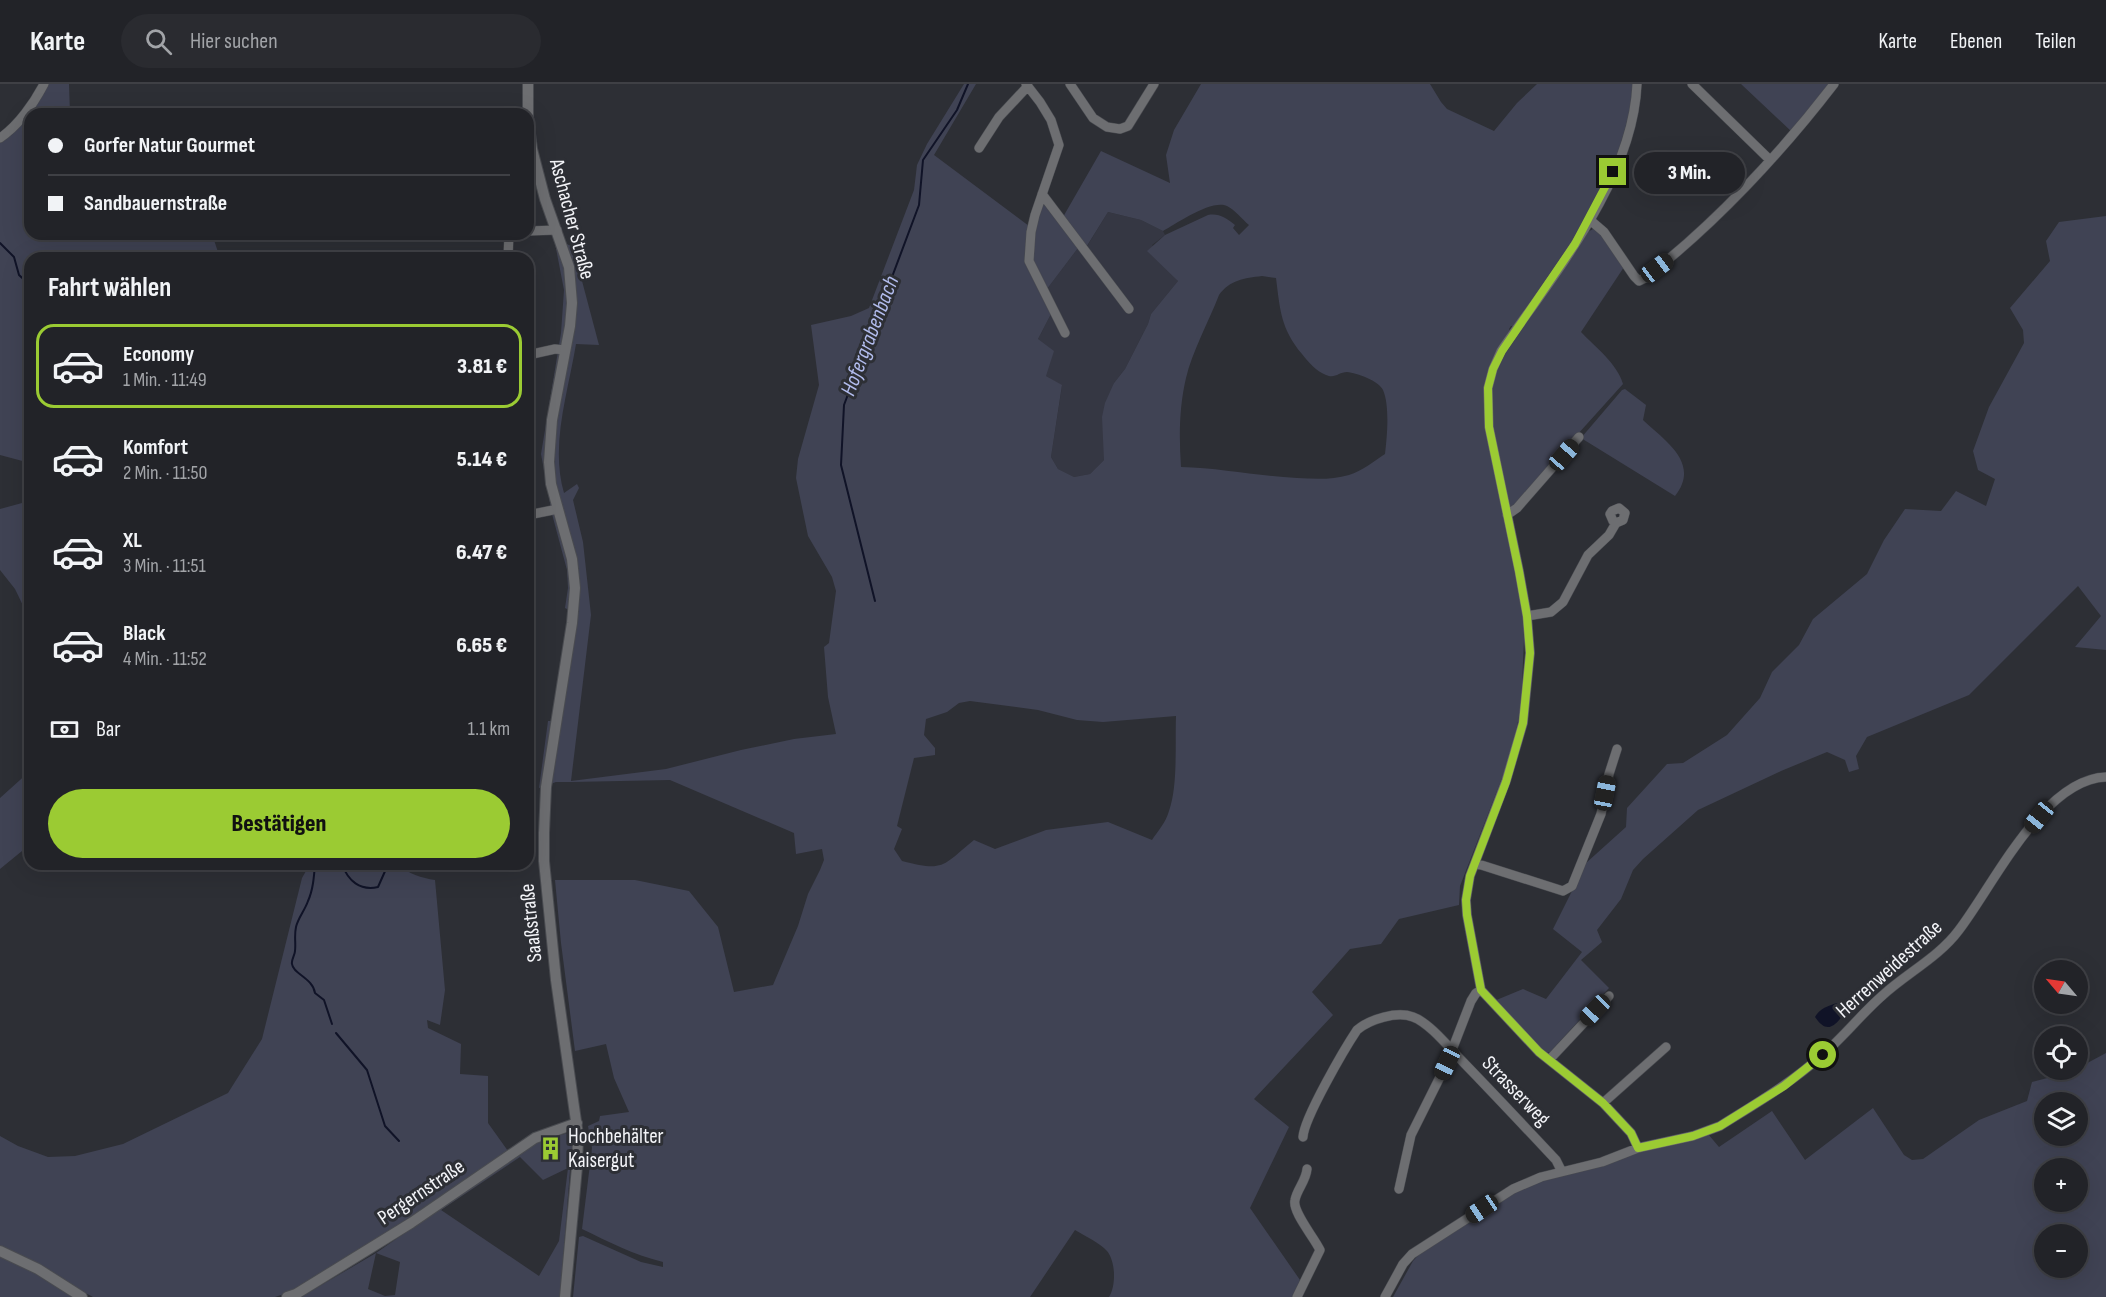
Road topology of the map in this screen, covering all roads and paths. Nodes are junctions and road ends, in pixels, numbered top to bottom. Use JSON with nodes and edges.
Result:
{"nodes":[{"id":1,"x":44,"y":84,"type":"edge"},
{"id":2,"x":528,"y":84,"type":"edge"},
{"id":3,"x":1070,"y":84,"type":"edge"},
{"id":4,"x":1154,"y":84,"type":"edge"},
{"id":5,"x":1637,"y":84,"type":"edge"},
{"id":6,"x":1692,"y":84,"type":"edge"},
{"id":7,"x":1834,"y":84,"type":"edge"},
{"id":8,"x":1027,"y":85,"type":"edge"},
{"id":9,"x":29,"y":108,"type":"edge"},
{"id":10,"x":528,"y":108,"type":"edge"},
{"id":11,"x":24,"y":114,"type":"edge"},
{"id":12,"x":0,"y":137,"type":"edge"},
{"id":13,"x":979,"y":148,"type":"dead end"},
{"id":14,"x":534,"y":157,"type":"edge"},
{"id":15,"x":1770,"y":160,"type":"junction"},
{"id":16,"x":1042,"y":194,"type":"junction"},
{"id":17,"x":1590,"y":220,"type":"junction"},
{"id":18,"x":557,"y":230,"type":"junction"},
{"id":19,"x":534,"y":231,"type":"edge"},
{"id":20,"x":1129,"y":309,"type":"dead end"},
{"id":21,"x":1065,"y":333,"type":"dead end"},
{"id":22,"x":566,"y":350,"type":"junction"},
{"id":23,"x":534,"y":354,"type":"edge"},
{"id":24,"x":562,"y":365,"type":"joint"},
{"id":25,"x":1579,"y":437,"type":"dead end"},
{"id":26,"x":558,"y":509,"type":"junction"},
{"id":27,"x":534,"y":514,"type":"edge"},
{"id":28,"x":1507,"y":515,"type":"junction"},
{"id":29,"x":1616,"y":523,"type":"dead end"},
{"id":30,"x":1527,"y":616,"type":"junction"},
{"id":31,"x":1617,"y":749,"type":"dead end"},
{"id":32,"x":2106,"y":777,"type":"edge"},
{"id":33,"x":1474,"y":863,"type":"junction"},
{"id":34,"x":1481,"y":990,"type":"junction"},
{"id":35,"x":1609,"y":996,"type":"dead end"},
{"id":36,"x":1666,"y":1047,"type":"dead end"},
{"id":37,"x":1452,"y":1051,"type":"junction"},
{"id":38,"x":1549,"y":1060,"type":"junction"},
{"id":39,"x":1603,"y":1103,"type":"junction"},
{"id":40,"x":577,"y":1123,"type":"junction"},
{"id":41,"x":1303,"y":1137,"type":"dead end"},
{"id":42,"x":1638,"y":1148,"type":"junction"},
{"id":43,"x":1307,"y":1169,"type":"dead end"},
{"id":44,"x":1562,"y":1170,"type":"junction"},
{"id":45,"x":1399,"y":1189,"type":"dead end"},
{"id":46,"x":0,"y":1251,"type":"edge"},
{"id":47,"x":82,"y":1297,"type":"edge"},
{"id":48,"x":287,"y":1297,"type":"edge"},
{"id":49,"x":565,"y":1297,"type":"edge"},
{"id":50,"x":1297,"y":1297,"type":"edge"},
{"id":51,"x":1385,"y":1297,"type":"edge"}],
"edges":[{"from":1,"to":9,"type":"street"},
{"from":2,"to":10,"type":"street","name":"Aschacher Straße"},
{"from":3,"to":4,"type":"street"},
{"from":5,"to":17,"type":"street"},
{"from":6,"to":15,"type":"street"},
{"from":7,"to":15,"type":"street"},
{"from":8,"to":13,"type":"street"},
{"from":8,"to":16,"type":"street"},
{"from":11,"to":12,"type":"street"},
{"from":14,"to":18,"type":"street","name":"Aschacher Straße"},
{"from":15,"to":17,"type":"street"},
{"from":16,"to":20,"type":"street"},
{"from":16,"to":21,"type":"street"},
{"from":17,"to":28,"type":"street"},
{"from":18,"to":19,"type":"street"},
{"from":18,"to":22,"type":"street","name":"Aschacher Straße"},
{"from":22,"to":23,"type":"street"},
{"from":22,"to":24,"type":"street","name":"Aschacher Straße"},
{"from":24,"to":26,"type":"street","name":"Saaßstraße"},
{"from":25,"to":28,"type":"street"},
{"from":26,"to":27,"type":"street"},
{"from":26,"to":40,"type":"street","name":"Saaßstraße"},
{"from":28,"to":30,"type":"street"},
{"from":29,"to":30,"type":"street"},
{"from":30,"to":33,"type":"street"},
{"from":31,"to":33,"type":"street"},
{"from":32,"to":42,"type":"street","name":"Herrenweidestraße"},
{"from":33,"to":34,"type":"street"},
{"from":34,"to":37,"type":"street"},
{"from":34,"to":38,"type":"street"},
{"from":35,"to":38,"type":"street"},
{"from":36,"to":39,"type":"street"},
{"from":37,"to":41,"type":"street","name":"Strasserweg"},
{"from":37,"to":44,"type":"street","name":"Strasserweg"},
{"from":37,"to":45,"type":"street"},
{"from":38,"to":39,"type":"street"},
{"from":39,"to":42,"type":"street"},
{"from":40,"to":48,"type":"street","name":"Pergernstraße"},
{"from":40,"to":49,"type":"street","name":"Saaßstraße"},
{"from":42,"to":44,"type":"street","name":"Herrenweidestraße"},
{"from":43,"to":50,"type":"street"},
{"from":44,"to":51,"type":"street","name":"Herrenweidestraße"},
{"from":46,"to":47,"type":"street"}]}
